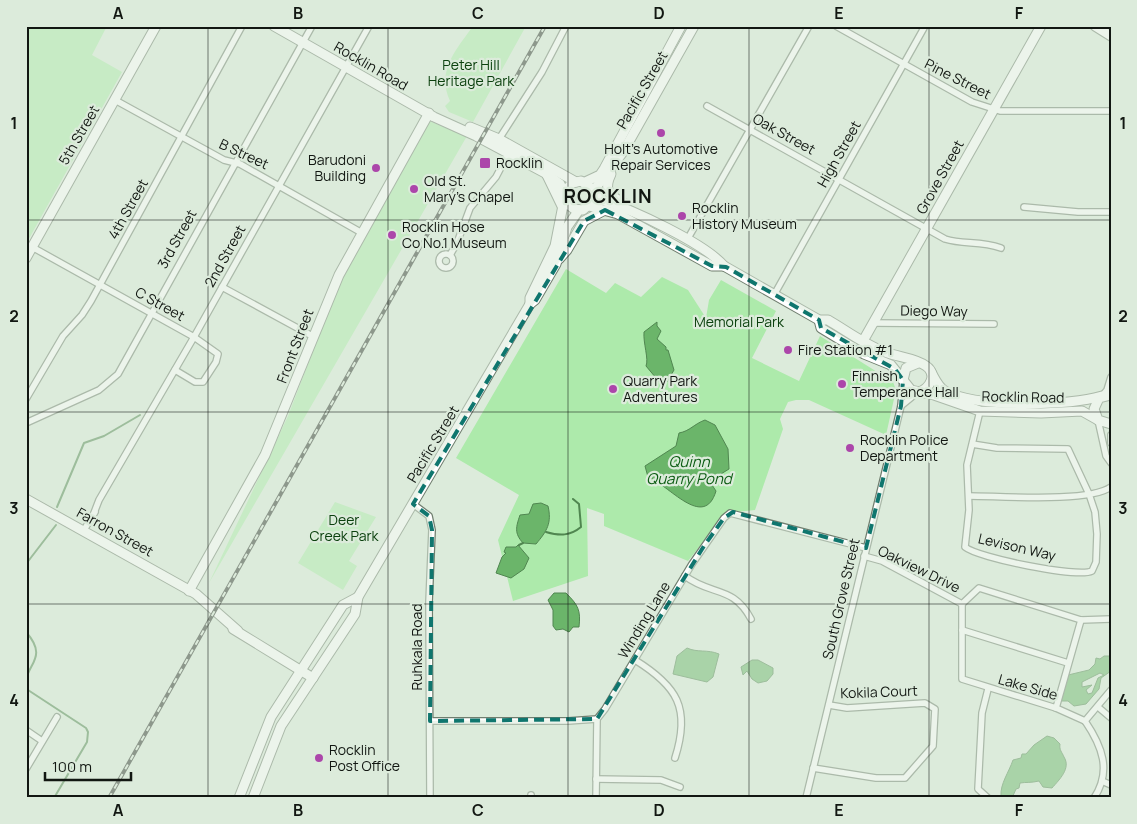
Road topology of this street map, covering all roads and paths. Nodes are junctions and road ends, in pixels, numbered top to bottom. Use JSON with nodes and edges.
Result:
{"nodes":[{"id":1,"x":156,"y":26,"type":"edge"},
{"id":2,"x":242,"y":26,"type":"edge"},
{"id":3,"x":274,"y":26,"type":"edge"},
{"id":4,"x":312,"y":26,"type":"edge"},
{"id":5,"x":369,"y":26,"type":"edge"},
{"id":6,"x":566,"y":26,"type":"edge"},
{"id":7,"x":681,"y":26,"type":"edge"},
{"id":8,"x":694,"y":26,"type":"edge"},
{"id":9,"x":809,"y":26,"type":"edge"},
{"id":10,"x":836,"y":26,"type":"edge"},
{"id":11,"x":926,"y":26,"type":"edge"},
{"id":12,"x":1040,"y":26,"type":"edge"},
{"id":13,"x":1095,"y":26,"type":"edge"},
{"id":14,"x":1111,"y":36,"type":"edge"},
{"id":15,"x":303,"y":43,"type":"junction"},
{"id":16,"x":904,"y":64,"type":"junction"},
{"id":17,"x":346,"y":67,"type":"junction"},
{"id":18,"x":115,"y":100,"type":"junction"},
{"id":19,"x":708,"y":106,"type":"dead end"},
{"id":20,"x":993,"y":110,"type":"junction"},
{"id":21,"x":1111,"y":111,"type":"edge"},
{"id":22,"x":429,"y":113,"type":"junction"},
{"id":23,"x":751,"y":130,"type":"junction"},
{"id":24,"x":182,"y":137,"type":"junction"},
{"id":25,"x":499,"y":139,"type":"junction"},
{"id":26,"x":511,"y":149,"type":"junction"},
{"id":27,"x":623,"y":152,"type":"junction"},
{"id":28,"x":234,"y":163,"type":"junction"},
{"id":29,"x":545,"y":173,"type":"junction"},
{"id":30,"x":839,"y":179,"type":"junction"},
{"id":31,"x":580,"y":182,"type":"junction"},
{"id":32,"x":279,"y":186,"type":"junction"},
{"id":33,"x":594,"y":192,"type":"junction"},
{"id":34,"x":565,"y":203,"type":"junction"},
{"id":35,"x":589,"y":206,"type":"junction"},
{"id":36,"x":1024,"y":207,"type":"dead end"},
{"id":37,"x":579,"y":210,"type":"junction"},
{"id":38,"x":605,"y":210,"type":"junction"},
{"id":39,"x":1111,"y":212,"type":"edge"},
{"id":40,"x":644,"y":218,"type":"junction"},
{"id":41,"x":926,"y":229,"type":"junction"},
{"id":42,"x":362,"y":233,"type":"junction"},
{"id":43,"x":656,"y":235,"type":"junction"},
{"id":44,"x":688,"y":240,"type":"junction"},
{"id":45,"x":32,"y":248,"type":"junction"},
{"id":46,"x":1001,"y":248,"type":"dead end"},
{"id":47,"x":450,"y":255,"type":"dead end"},
{"id":48,"x":26,"y":258,"type":"edge"},
{"id":49,"x":557,"y":260,"type":"junction"},
{"id":50,"x":724,"y":266,"type":"junction"},
{"id":51,"x":100,"y":284,"type":"junction"},
{"id":52,"x":222,"y":287,"type":"junction"},
{"id":53,"x":774,"y":295,"type":"junction"},
{"id":54,"x":530,"y":304,"type":"junction"},
{"id":55,"x":151,"y":313,"type":"junction"},
{"id":56,"x":819,"y":320,"type":"junction"},
{"id":57,"x":874,"y":323,"type":"junction"},
{"id":58,"x":994,"y":324,"type":"dead end"},
{"id":59,"x":828,"y":332,"type":"junction"},
{"id":60,"x":194,"y":337,"type":"junction"},
{"id":61,"x":314,"y":337,"type":"junction"},
{"id":62,"x":864,"y":341,"type":"junction"},
{"id":63,"x":884,"y":362,"type":"junction"},
{"id":64,"x":918,"y":363,"type":"junction"},
{"id":65,"x":175,"y":370,"type":"junction"},
{"id":66,"x":930,"y":372,"type":"junction"},
{"id":67,"x":1111,"y":377,"type":"edge"},
{"id":68,"x":903,"y":380,"type":"junction"},
{"id":69,"x":918,"y":392,"type":"junction"},
{"id":70,"x":1106,"y":396,"type":"edge"},
{"id":71,"x":26,"y":399,"type":"edge"},
{"id":72,"x":1016,"y":402,"type":"junction"},
{"id":73,"x":1042,"y":402,"type":"junction"},
{"id":74,"x":901,"y":406,"type":"junction"},
{"id":75,"x":980,"y":411,"type":"junction"},
{"id":76,"x":996,"y":413,"type":"junction"},
{"id":77,"x":1098,"y":420,"type":"junction"},
{"id":78,"x":26,"y":423,"type":"edge"},
{"id":79,"x":1111,"y":424,"type":"edge"},
{"id":80,"x":1111,"y":436,"type":"edge"},
{"id":81,"x":1111,"y":443,"type":"edge"},
{"id":82,"x":972,"y":444,"type":"junction"},
{"id":83,"x":1111,"y":463,"type":"edge"},
{"id":84,"x":1111,"y":487,"type":"edge"},
{"id":85,"x":1089,"y":494,"type":"junction"},
{"id":86,"x":969,"y":496,"type":"junction"},
{"id":87,"x":26,"y":499,"type":"edge"},
{"id":88,"x":413,"y":504,"type":"junction"},
{"id":89,"x":84,"y":530,"type":"junction"},
{"id":90,"x":866,"y":548,"type":"junction"},
{"id":91,"x":864,"y":556,"type":"junction"},
{"id":92,"x":685,"y":576,"type":"junction"},
{"id":93,"x":190,"y":591,"type":"junction"},
{"id":94,"x":358,"y":597,"type":"junction"},
{"id":95,"x":962,"y":604,"type":"junction"},
{"id":96,"x":751,"y":618,"type":"dead end"},
{"id":97,"x":1111,"y":619,"type":"edge"},
{"id":98,"x":1082,"y":620,"type":"junction"},
{"id":99,"x":962,"y":630,"type":"junction"},
{"id":100,"x":635,"y":660,"type":"junction"},
{"id":101,"x":1068,"y":663,"type":"junction"},
{"id":102,"x":300,"y":670,"type":"junction"},
{"id":103,"x":313,"y":678,"type":"junction"},
{"id":104,"x":962,"y":680,"type":"joint"},
{"id":105,"x":988,"y":689,"type":"junction"},
{"id":106,"x":1111,"y":690,"type":"edge"},
{"id":107,"x":829,"y":705,"type":"junction"},
{"id":108,"x":1098,"y":707,"type":"junction"},
{"id":109,"x":1056,"y":708,"type":"junction"},
{"id":110,"x":57,"y":716,"type":"dead end"},
{"id":111,"x":1111,"y":718,"type":"edge"},
{"id":112,"x":597,"y":719,"type":"junction"},
{"id":113,"x":430,"y":720,"type":"junction"},
{"id":114,"x":1086,"y":721,"type":"junction"},
{"id":115,"x":26,"y":730,"type":"edge"},
{"id":116,"x":42,"y":741,"type":"junction"},
{"id":117,"x":675,"y":758,"type":"dead end"},
{"id":118,"x":813,"y":768,"type":"junction"},
{"id":119,"x":26,"y":769,"type":"edge"},
{"id":120,"x":596,"y":779,"type":"junction"},
{"id":121,"x":1102,"y":781,"type":"junction"},
{"id":122,"x":1111,"y":785,"type":"edge"},
{"id":123,"x":680,"y":786,"type":"dead end"},
{"id":124,"x":239,"y":798,"type":"edge"},
{"id":125,"x":253,"y":798,"type":"edge"},
{"id":126,"x":430,"y":798,"type":"edge"},
{"id":127,"x":596,"y":798,"type":"edge"},
{"id":128,"x":806,"y":798,"type":"edge"},
{"id":129,"x":988,"y":798,"type":"edge"},
{"id":130,"x":1094,"y":798,"type":"edge"}],
"edges":[{"from":1,"to":18,"type":"main road","name":"5th Street"},
{"from":2,"to":24,"type":"street","name":"4th Street"},
{"from":3,"to":15,"type":"main road","name":"Rocklin Road"},
{"from":4,"to":15,"type":"street","name":"3rd Street"},
{"from":5,"to":17,"type":"street","name":"2nd Street"},
{"from":6,"to":25,"type":"street"},
{"from":7,"to":31,"type":"main road","name":"Pacific Street"},
{"from":8,"to":27,"type":"main road","name":"Pacific Street"},
{"from":9,"to":23,"type":"street"},
{"from":10,"to":16,"type":"street","name":"Pine Street"},
{"from":11,"to":16,"type":"street","name":"High Street"},
{"from":12,"to":20,"type":"main road","name":"Grove Street"},
{"from":13,"to":14,"type":"main road"},
{"from":15,"to":17,"type":"main road","name":"Rocklin Road"},
{"from":15,"to":28,"type":"street","name":"3rd Street"},
{"from":16,"to":20,"type":"street","name":"Pine Street"},
{"from":16,"to":30,"type":"street","name":"High Street"},
{"from":17,"to":22,"type":"main road","name":"Rocklin Road"},
{"from":17,"to":32,"type":"street","name":"2nd Street"},
{"from":18,"to":24,"type":"street","name":"B Street"},
{"from":18,"to":45,"type":"main road","name":"5th Street"},
{"from":19,"to":23,"type":"street","name":"Oak Street"},
{"from":20,"to":21,"type":"street","name":"Pine Street"},
{"from":20,"to":41,"type":"main road","name":"Grove Street"},
{"from":22,"to":25,"type":"main road","name":"Rocklin Road"},
{"from":22,"to":26,"type":"main road","name":"Rocklin Road"},
{"from":22,"to":42,"type":"main road","name":"Front Street"},
{"from":23,"to":30,"type":"street","name":"Oak Street"},
{"from":23,"to":44,"type":"street"},
{"from":24,"to":28,"type":"street","name":"B Street"},
{"from":24,"to":51,"type":"street","name":"4th Street"},
{"from":25,"to":26,"type":"main road","name":"Rocklin Road"},
{"from":26,"to":29,"type":"main road","name":"Rocklin Road"},
{"from":26,"to":31,"type":"main road","name":"Rocklin Road"},
{"from":26,"to":47,"type":"street"},
{"from":27,"to":33,"type":"main road","name":"Pacific Street"},
{"from":27,"to":40,"type":"main road"},
{"from":28,"to":32,"type":"street","name":"B Street"},
{"from":28,"to":55,"type":"street","name":"3rd Street"},
{"from":29,"to":34,"type":"main road"},
{"from":29,"to":34,"type":"main road","name":"Rocklin Road"},
{"from":30,"to":41,"type":"street","name":"Oak Street"},
{"from":30,"to":53,"type":"street","name":"High Street"},
{"from":31,"to":33,"type":"main road"},
{"from":31,"to":34,"type":"main road"},
{"from":32,"to":42,"type":"street","name":"B Street"},
{"from":32,"to":52,"type":"street","name":"2nd Street"},
{"from":33,"to":35,"type":"main road"},
{"from":33,"to":40,"type":"main road"},
{"from":34,"to":37,"type":"main road"},
{"from":34,"to":54,"type":"main road","name":"Pacific Street"},
{"from":35,"to":37,"type":"main road"},
{"from":35,"to":38,"type":"main road"},
{"from":36,"to":39,"type":"street"},
{"from":37,"to":49,"type":"main road","name":"Pacific Street"},
{"from":38,"to":43,"type":"main road"},
{"from":38,"to":49,"type":"main road"},
{"from":40,"to":44,"type":"main road"},
{"from":41,"to":46,"type":"street","name":"Oak Street"},
{"from":41,"to":57,"type":"main road","name":"Grove Street"},
{"from":42,"to":61,"type":"main road","name":"Front Street"},
{"from":43,"to":44,"type":"main road"},
{"from":43,"to":50,"type":"main road"},
{"from":44,"to":50,"type":"main road"},
{"from":45,"to":48,"type":"main road","name":"5th Street"},
{"from":45,"to":51,"type":"street","name":"C Street"},
{"from":49,"to":54,"type":"main road","name":"Pacific Street"},
{"from":50,"to":53,"type":"main road"},
{"from":51,"to":55,"type":"street","name":"C Street"},
{"from":51,"to":71,"type":"street","name":"4th Street"},
{"from":52,"to":60,"type":"street","name":"2nd Street"},
{"from":52,"to":61,"type":"street"},
{"from":53,"to":56,"type":"main road"},
{"from":54,"to":88,"type":"main road","name":"Pacific Street"},
{"from":55,"to":60,"type":"street","name":"C Street"},
{"from":55,"to":78,"type":"street","name":"3rd Street"},
{"from":56,"to":59,"type":"main road"},
{"from":56,"to":62,"type":"main road"},
{"from":57,"to":58,"type":"street","name":"Diego Way"},
{"from":57,"to":62,"type":"main road","name":"Grove Street"},
{"from":59,"to":62,"type":"main road"},
{"from":59,"to":63,"type":"main road"},
{"from":60,"to":65,"type":"street","name":"2nd Street"},
{"from":60,"to":65,"type":"street","name":"C Street"},
{"from":61,"to":93,"type":"main road","name":"Front Street"},
{"from":62,"to":63,"type":"main road"},
{"from":62,"to":64,"type":"main road"},
{"from":63,"to":68,"type":"main road"},
{"from":64,"to":66,"type":"main road"},
{"from":64,"to":68,"type":"main road"},
{"from":65,"to":89,"type":"street","name":"2nd Street"},
{"from":66,"to":69,"type":"main road"},
{"from":66,"to":72,"type":"main road","name":"Rocklin Road"},
{"from":67,"to":70,"type":"street"},
{"from":68,"to":69,"type":"main road"},
{"from":68,"to":74,"type":"street","name":"South Grove Street"},
{"from":69,"to":74,"type":"street"},
{"from":69,"to":75,"type":"main road","name":"Rocklin Road"},
{"from":70,"to":73,"type":"main road","name":"Rocklin Road"},
{"from":70,"to":77,"type":"main road"},
{"from":72,"to":73,"type":"main road","name":"Rocklin Road"},
{"from":72,"to":75,"type":"main road"},
{"from":73,"to":76,"type":"main road"},
{"from":74,"to":90,"type":"street","name":"South Grove Street"},
{"from":75,"to":76,"type":"main road","name":"Rocklin Road"},
{"from":75,"to":82,"type":"street","name":"Levison Way"},
{"from":76,"to":77,"type":"main road","name":"Rocklin Road"},
{"from":77,"to":79,"type":"main road","name":"Rocklin Road"},
{"from":77,"to":83,"type":"street"},
{"from":80,"to":81,"type":"street"},
{"from":82,"to":85,"type":"street"},
{"from":82,"to":86,"type":"street","name":"Levison Way"},
{"from":84,"to":85,"type":"street"},
{"from":85,"to":86,"type":"street"},
{"from":85,"to":86,"type":"street","name":"Levison Way"},
{"from":87,"to":89,"type":"main road","name":"Farron Street"},
{"from":88,"to":94,"type":"main road","name":"Pacific Street"},
{"from":88,"to":113,"type":"street","name":"Ruhkala Road"},
{"from":89,"to":93,"type":"main road","name":"Farron Street"},
{"from":90,"to":91,"type":"street","name":"South Grove Street"},
{"from":90,"to":92,"type":"street","name":"Winding Lane"},
{"from":91,"to":95,"type":"street","name":"Oakview Drive"},
{"from":91,"to":107,"type":"street","name":"South Grove Street"},
{"from":92,"to":96,"type":"street"},
{"from":92,"to":100,"type":"street","name":"Winding Lane"},
{"from":93,"to":102,"type":"main road","name":"Farron Street"},
{"from":94,"to":102,"type":"main road","name":"Pacific Street"},
{"from":94,"to":103,"type":"main road","name":"Pacific Street"},
{"from":95,"to":98,"type":"street","name":"Oakview Drive"},
{"from":95,"to":99,"type":"street","name":"Oakview Drive"},
{"from":97,"to":98,"type":"street"},
{"from":98,"to":101,"type":"street"},
{"from":99,"to":101,"type":"street"},
{"from":99,"to":104,"type":"street","name":"Oakview Drive"},
{"from":100,"to":112,"type":"street","name":"Winding Lane"},
{"from":100,"to":117,"type":"street"},
{"from":101,"to":109,"type":"street"},
{"from":102,"to":103,"type":"main road","name":"Farron Street"},
{"from":102,"to":124,"type":"main road","name":"Pacific Street"},
{"from":103,"to":125,"type":"main road","name":"Pacific Street"},
{"from":104,"to":105,"type":"street","name":"Lake Side"},
{"from":105,"to":109,"type":"street","name":"Lake Side"},
{"from":105,"to":129,"type":"street"},
{"from":106,"to":108,"type":"street"},
{"from":107,"to":118,"type":"street","name":"South Grove Street"},
{"from":107,"to":118,"type":"street","name":"Kokila Court"},
{"from":108,"to":111,"type":"street"},
{"from":108,"to":114,"type":"street"},
{"from":109,"to":114,"type":"street","name":"Lake Side"},
{"from":110,"to":116,"type":"street"},
{"from":112,"to":113,"type":"street"},
{"from":112,"to":120,"type":"street"},
{"from":113,"to":126,"type":"street","name":"Ruhkala Road"},
{"from":114,"to":121,"type":"street"},
{"from":115,"to":116,"type":"street"},
{"from":116,"to":119,"type":"street"},
{"from":118,"to":128,"type":"street","name":"South Grove Street"},
{"from":120,"to":123,"type":"street"},
{"from":120,"to":127,"type":"street"},
{"from":121,"to":122,"type":"street"},
{"from":121,"to":130,"type":"street"}]}
